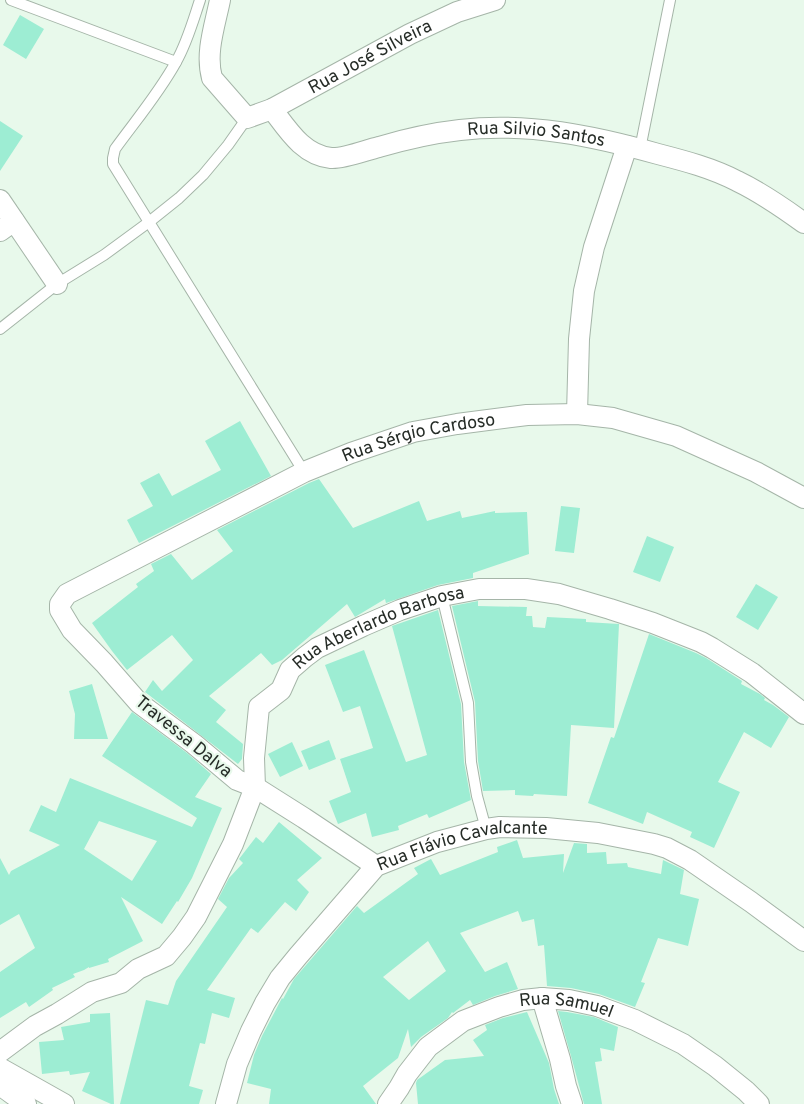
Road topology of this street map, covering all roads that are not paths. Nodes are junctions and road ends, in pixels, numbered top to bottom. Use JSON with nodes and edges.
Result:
{"nodes":[{"id":1,"x":11,"y":0,"type":"edge"},
{"id":2,"x":200,"y":0,"type":"edge"},
{"id":3,"x":220,"y":0,"type":"edge"},
{"id":4,"x":495,"y":0,"type":"edge"},
{"id":5,"x":670,"y":0,"type":"edge"},
{"id":6,"x":176,"y":62,"type":"junction"},
{"id":7,"x":272,"y":109,"type":"junction"},
{"id":8,"x":247,"y":118,"type":"junction"},
{"id":9,"x":634,"y":147,"type":"junction"},
{"id":10,"x":0,"y":200,"type":"edge"},
{"id":11,"x":149,"y":222,"type":"junction"},
{"id":12,"x":804,"y":223,"type":"edge"},
{"id":13,"x":7,"y":226,"type":"edge"},
{"id":14,"x":57,"y":284,"type":"junction"},
{"id":15,"x":0,"y":329,"type":"edge"},
{"id":16,"x":577,"y":414,"type":"junction"},
{"id":17,"x":304,"y":472,"type":"junction"},
{"id":18,"x":804,"y":498,"type":"edge"},
{"id":19,"x":442,"y":596,"type":"junction"},
{"id":20,"x":60,"y":610,"type":"joint"},
{"id":21,"x":804,"y":714,"type":"edge"},
{"id":22,"x":255,"y":787,"type":"junction"},
{"id":23,"x":486,"y":829,"type":"junction"},
{"id":24,"x":376,"y":866,"type":"junction"},
{"id":25,"x":804,"y":941,"type":"edge"},
{"id":26,"x":542,"y":998,"type":"junction"},
{"id":27,"x":0,"y":1052,"type":"edge"},
{"id":28,"x":0,"y":1068,"type":"edge"},
{"id":29,"x":0,"y":1085,"type":"edge"},
{"id":30,"x":393,"y":1103,"type":"edge"},
{"id":31,"x":26,"y":1104,"type":"edge"},
{"id":32,"x":64,"y":1104,"type":"edge"},
{"id":33,"x":226,"y":1104,"type":"edge"},
{"id":34,"x":572,"y":1104,"type":"edge"},
{"id":35,"x":759,"y":1104,"type":"edge"}],
"edges":[{"from":1,"to":6,"type":"lane"},
{"from":2,"to":6,"type":"lane"},
{"from":3,"to":8,"type":"street"},
{"from":4,"to":7,"type":"street","name":"Rua José Silveira"},
{"from":5,"to":9,"type":"lane"},
{"from":6,"to":11,"type":"lane"},
{"from":7,"to":8,"type":"street","name":"Rua José Silveira"},
{"from":7,"to":9,"type":"street","name":"Rua Silvio Santos"},
{"from":8,"to":11,"type":"lane"},
{"from":9,"to":12,"type":"street","name":"Rua Silvio Santos"},
{"from":9,"to":16,"type":"street"},
{"from":10,"to":13,"type":"street"},
{"from":11,"to":14,"type":"lane"},
{"from":11,"to":17,"type":"lane"},
{"from":13,"to":14,"type":"street"},
{"from":14,"to":15,"type":"lane"},
{"from":16,"to":17,"type":"street","name":"Rua Sérgio Cardoso"},
{"from":16,"to":18,"type":"street","name":"Rua Sérgio Cardoso"},
{"from":17,"to":20,"type":"street","name":"Rua Sérgio Cardoso"},
{"from":19,"to":21,"type":"street","name":"Rua Aberlardo Barbosa"},
{"from":19,"to":22,"type":"street","name":"Rua Aberlardo Barbosa"},
{"from":19,"to":23,"type":"lane"},
{"from":20,"to":22,"type":"street","name":"Travessa Dalva"},
{"from":22,"to":24,"type":"street","name":"Travessa Dalva"},
{"from":22,"to":27,"type":"street","name":"Rua Aberlardo Barbosa"},
{"from":23,"to":24,"type":"street","name":"Rua Flávio Cavalcante"},
{"from":23,"to":25,"type":"street","name":"Rua Flávio Cavalcante"},
{"from":24,"to":33,"type":"street","name":"Rua Flávio Cavalcante"},
{"from":26,"to":30,"type":"street","name":"Rua Samuel"},
{"from":26,"to":34,"type":"street"},
{"from":26,"to":35,"type":"street","name":"Rua Samuel"},
{"from":28,"to":32,"type":"street"},
{"from":29,"to":31,"type":"street"}]}
